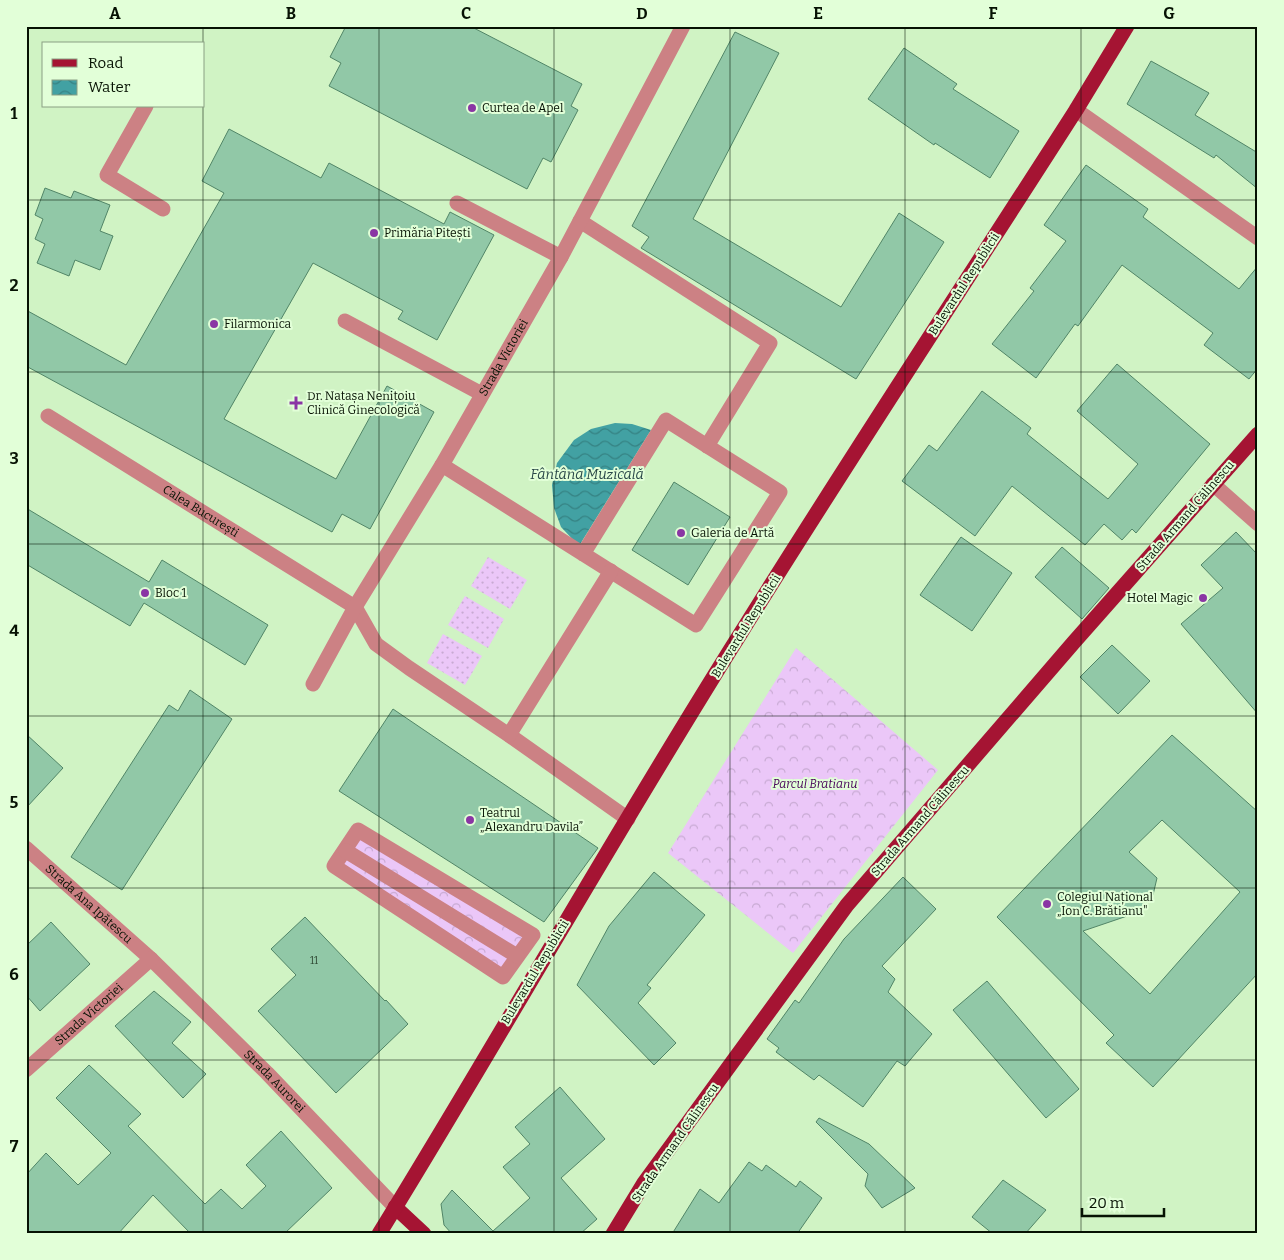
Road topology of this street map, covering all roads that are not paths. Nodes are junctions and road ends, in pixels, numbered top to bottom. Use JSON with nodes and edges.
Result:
{"nodes":[{"id":1,"x":683,"y":26,"type":"edge"},
{"id":2,"x":1127,"y":26,"type":"edge"},
{"id":3,"x":145,"y":108,"type":"edge"},
{"id":4,"x":1076,"y":110,"type":"junction"},
{"id":5,"x":457,"y":203,"type":"dead end"},
{"id":6,"x":163,"y":209,"type":"dead end"},
{"id":7,"x":580,"y":221,"type":"junction"},
{"id":8,"x":1258,"y":238,"type":"edge"},
{"id":9,"x":561,"y":257,"type":"junction"},
{"id":10,"x":345,"y":321,"type":"dead end"},
{"id":11,"x":482,"y":394,"type":"junction"},
{"id":12,"x":48,"y":416,"type":"dead end"},
{"id":13,"x":1258,"y":434,"type":"edge"},
{"id":14,"x":707,"y":446,"type":"junction"},
{"id":15,"x":442,"y":465,"type":"junction"},
{"id":16,"x":1213,"y":484,"type":"junction"},
{"id":17,"x":1258,"y":524,"type":"edge"},
{"id":18,"x":583,"y":554,"type":"junction"},
{"id":19,"x":610,"y":571,"type":"junction"},
{"id":20,"x":355,"y":607,"type":"junction"},
{"id":21,"x":313,"y":684,"type":"dead end"},
{"id":22,"x":509,"y":735,"type":"junction"},
{"id":23,"x":628,"y":819,"type":"junction"},
{"id":24,"x":26,"y":848,"type":"edge"},
{"id":25,"x":346,"y":851,"type":"junction"},
{"id":26,"x":517,"y":956,"type":"junction"},
{"id":27,"x":151,"y":959,"type":"junction"},
{"id":28,"x":26,"y":1070,"type":"edge"},
{"id":29,"x":395,"y":1207,"type":"junction"},
{"id":30,"x":379,"y":1234,"type":"edge"},
{"id":31,"x":424,"y":1234,"type":"edge"},
{"id":32,"x":613,"y":1234,"type":"edge"}],
"edges":[{"from":1,"to":7,"type":"street","name":"Strada Victoriei"},
{"from":2,"to":4,"type":"main road","name":"Bulevardul Republicii"},
{"from":3,"to":6,"type":"street"},
{"from":4,"to":8,"type":"street"},
{"from":4,"to":23,"type":"main road","name":"Bulevardul Republicii"},
{"from":5,"to":9,"type":"street"},
{"from":7,"to":9,"type":"street","name":"Strada Victoriei"},
{"from":7,"to":14,"type":"street"},
{"from":9,"to":11,"type":"street","name":"Strada Victoriei"},
{"from":10,"to":11,"type":"street"},
{"from":11,"to":15,"type":"street","name":"Strada Victoriei"},
{"from":12,"to":20,"type":"street","name":"Calea București"},
{"from":13,"to":16,"type":"main road","name":"Strada Armand Călinescu"},
{"from":14,"to":18,"type":"street"},
{"from":14,"to":19,"type":"street"},
{"from":15,"to":18,"type":"street"},
{"from":15,"to":20,"type":"street","name":"Strada Victoriei"},
{"from":16,"to":17,"type":"street"},
{"from":16,"to":32,"type":"main road","name":"Strada Armand Călinescu"},
{"from":18,"to":19,"type":"street"},
{"from":19,"to":22,"type":"street"},
{"from":20,"to":21,"type":"street","name":"Strada Victoriei"},
{"from":20,"to":22,"type":"street"},
{"from":22,"to":23,"type":"street"},
{"from":23,"to":29,"type":"main road","name":"Bulevardul Republicii"},
{"from":24,"to":27,"type":"street","name":"Strada Ana Ipătescu"},
{"from":25,"to":26,"type":"street"},
{"from":25,"to":26,"type":"street"},
{"from":25,"to":26,"type":"street"},
{"from":27,"to":28,"type":"street","name":"Strada Victoriei"},
{"from":27,"to":29,"type":"street","name":"Strada Aurorei"},
{"from":29,"to":30,"type":"main road","name":"Bulevardul Republicii"},
{"from":29,"to":31,"type":"main road"}]}
